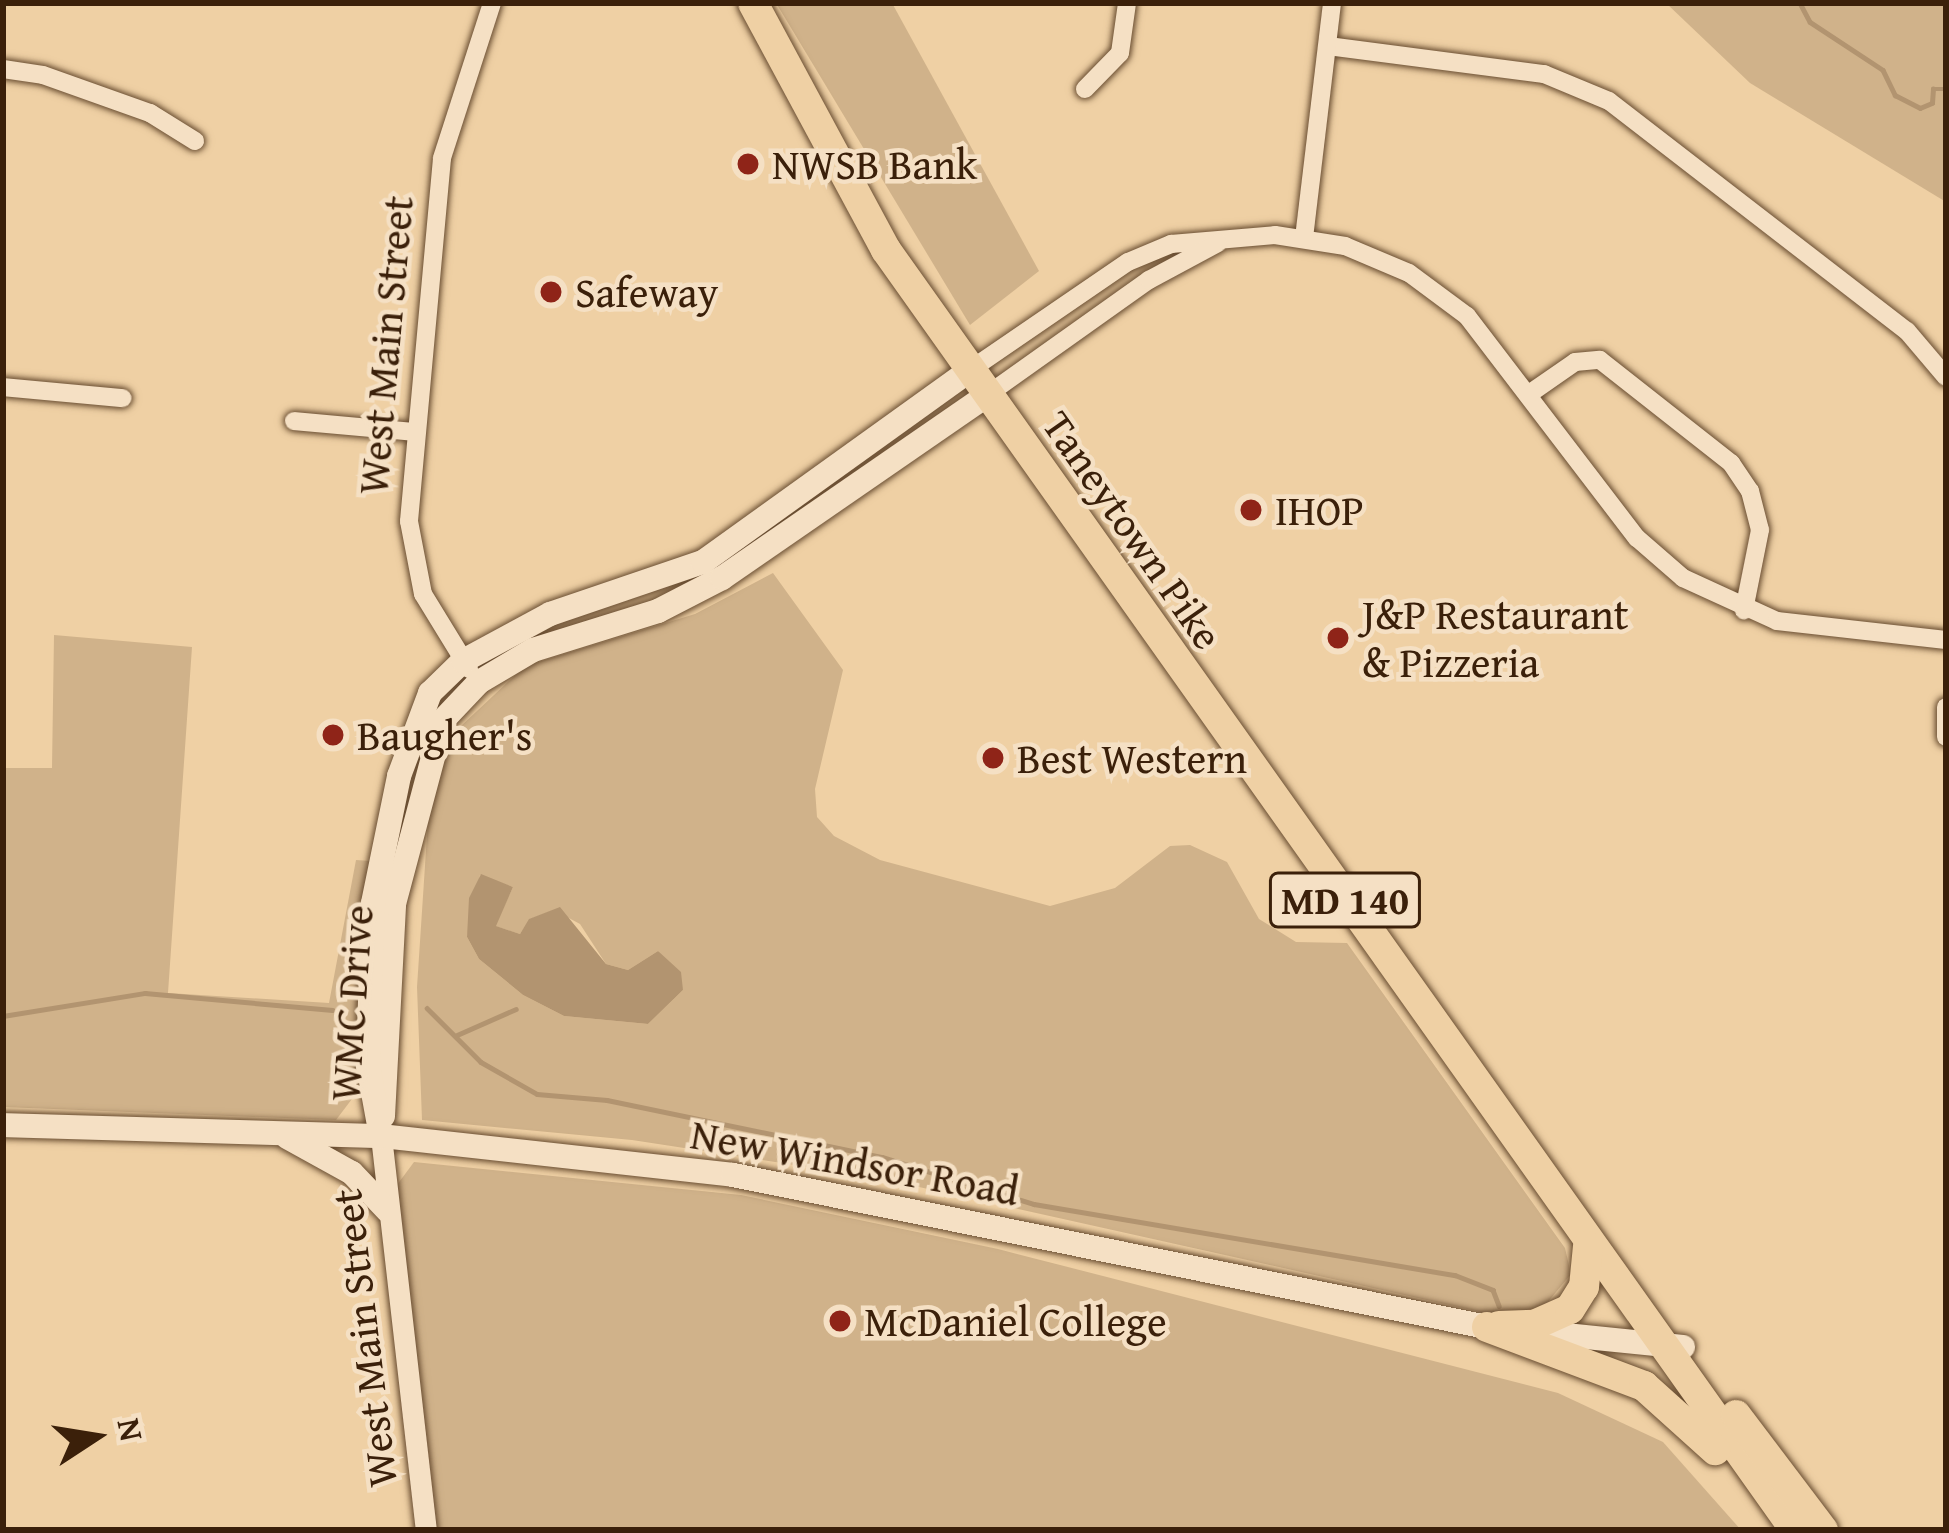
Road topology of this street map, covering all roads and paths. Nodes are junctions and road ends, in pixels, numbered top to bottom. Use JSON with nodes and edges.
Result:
{"nodes":[{"id":1,"x":492,"y":3,"type":"edge"},
{"id":2,"x":753,"y":3,"type":"edge"},
{"id":3,"x":1127,"y":3,"type":"edge"},
{"id":4,"x":1332,"y":3,"type":"edge"},
{"id":5,"x":1328,"y":46,"type":"junction"},
{"id":6,"x":3,"y":69,"type":"edge"},
{"id":7,"x":1085,"y":89,"type":"dead end"},
{"id":8,"x":195,"y":141,"type":"dead end"},
{"id":9,"x":1239,"y":236,"type":"junction"},
{"id":10,"x":1304,"y":238,"type":"junction"},
{"id":11,"x":1946,"y":377,"type":"edge"},
{"id":12,"x":978,"y":383,"type":"junction"},
{"id":13,"x":3,"y":388,"type":"edge"},
{"id":14,"x":1529,"y":394,"type":"junction"},
{"id":15,"x":122,"y":398,"type":"dead end"},
{"id":16,"x":294,"y":421,"type":"dead end"},
{"id":17,"x":416,"y":432,"type":"junction"},
{"id":18,"x":1744,"y":610,"type":"junction"},
{"id":19,"x":1946,"y":640,"type":"edge"},
{"id":20,"x":463,"y":661,"type":"junction"},
{"id":21,"x":479,"y":682,"type":"junction"},
{"id":22,"x":1946,"y":707,"type":"edge"},
{"id":23,"x":1946,"y":737,"type":"edge"},
{"id":24,"x":1478,"y":1084,"type":"junction"},
{"id":25,"x":3,"y":1125,"type":"edge"},
{"id":26,"x":280,"y":1133,"type":"junction"},
{"id":27,"x":381,"y":1136,"type":"junction"},
{"id":28,"x":388,"y":1211,"type":"junction"},
{"id":29,"x":1588,"y":1246,"type":"junction"},
{"id":30,"x":1486,"y":1327,"type":"junction"},
{"id":31,"x":1671,"y":1347,"type":"junction"},
{"id":32,"x":426,"y":1530,"type":"edge"},
{"id":33,"x":1792,"y":1530,"type":"edge"},
{"id":34,"x":1823,"y":1530,"type":"edge"}],
"edges":[{"from":1,"to":17,"type":"street","name":"West Main Street"},
{"from":2,"to":12,"type":"highway","name":"Taneytown Pike","number":"MD 140"},
{"from":3,"to":7,"type":"street"},
{"from":4,"to":5,"type":"street"},
{"from":5,"to":10,"type":"street"},
{"from":5,"to":11,"type":"street"},
{"from":6,"to":8,"type":"street"},
{"from":9,"to":10,"type":"street"},
{"from":9,"to":12,"type":"street"},
{"from":9,"to":12,"type":"street"},
{"from":10,"to":14,"type":"street"},
{"from":12,"to":20,"type":"main road","name":"WMC Drive"},
{"from":12,"to":21,"type":"main road","name":"WMC Drive"},
{"from":12,"to":24,"type":"highway","name":"Taneytown Pike","number":"MD 140"},
{"from":13,"to":15,"type":"street"},
{"from":14,"to":18,"type":"street"},
{"from":14,"to":18,"type":"street"},
{"from":16,"to":17,"type":"street"},
{"from":17,"to":20,"type":"street","name":"West Main Street"},
{"from":18,"to":19,"type":"street"},
{"from":20,"to":21,"type":"street","name":"West Main Street"},
{"from":20,"to":27,"type":"main road","name":"WMC Drive"},
{"from":21,"to":27,"type":"main road","name":"WMC Drive"},
{"from":22,"to":23,"type":"street"},
{"from":24,"to":29,"type":"highway","name":"Taneytown Pike","number":"MD 140"},
{"from":24,"to":31,"type":"highway","name":"Taneytown Pike","number":"MD 140"},
{"from":25,"to":26,"type":"main road","name":"New Windsor Road"},
{"from":26,"to":27,"type":"main road","name":"New Windsor Road"},
{"from":26,"to":28,"type":"main road"},
{"from":27,"to":28,"type":"street","name":"West Main Street"},
{"from":27,"to":30,"type":"main road","name":"New Windsor Road"},
{"from":28,"to":32,"type":"street","name":"West Main Street"},
{"from":29,"to":30,"type":"highway"},
{"from":29,"to":31,"type":"highway","name":"Taneytown Pike","number":"MD 140"},
{"from":30,"to":31,"type":"main road","name":"New Windsor Road"},
{"from":30,"to":33,"type":"highway"},
{"from":31,"to":33,"type":"highway","number":"MD 140"},
{"from":31,"to":34,"type":"highway","number":"MD 140"}]}
